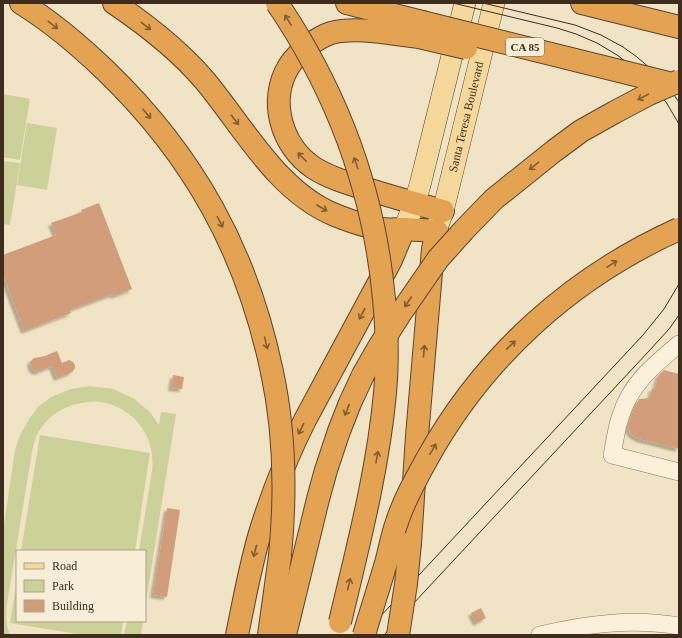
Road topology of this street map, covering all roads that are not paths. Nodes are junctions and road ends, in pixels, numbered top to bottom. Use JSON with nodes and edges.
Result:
{"nodes":[{"id":1,"x":21,"y":3,"type":"edge"},
{"id":2,"x":114,"y":3,"type":"edge"},
{"id":3,"x":277,"y":3,"type":"edge"},
{"id":4,"x":347,"y":3,"type":"edge"},
{"id":5,"x":465,"y":3,"type":"edge"},
{"id":6,"x":494,"y":3,"type":"edge"},
{"id":7,"x":582,"y":3,"type":"edge"},
{"id":8,"x":679,"y":27,"type":"edge"},
{"id":9,"x":420,"y":30,"type":"junction"},
{"id":10,"x":679,"y":81,"type":"edge"},
{"id":11,"x":679,"y":85,"type":"edge"},
{"id":12,"x":414,"y":204,"type":"junction"},
{"id":13,"x":440,"y":221,"type":"junction"},
{"id":14,"x":679,"y":229,"type":"edge"},
{"id":15,"x":404,"y":230,"type":"junction"},
{"id":16,"x":679,"y":344,"type":"edge"},
{"id":17,"x":679,"y":472,"type":"edge"},
{"id":18,"x":679,"y":626,"type":"edge"},
{"id":19,"x":237,"y":635,"type":"edge"},
{"id":20,"x":269,"y":635,"type":"edge"},
{"id":21,"x":285,"y":635,"type":"edge"},
{"id":22,"x":337,"y":635,"type":"edge"},
{"id":23,"x":364,"y":635,"type":"edge"},
{"id":24,"x":398,"y":635,"type":"edge"},
{"id":25,"x":540,"y":635,"type":"edge"}],
"edges":[{"from":1,"to":20,"type":"highway","one_way":true,"bridge":true},
{"from":2,"to":15,"type":"highway","one_way":true},
{"from":22,"to":3,"type":"highway","one_way":true,"bridge":true},
{"from":4,"to":9,"type":"highway","number":"CA 85"},
{"from":5,"to":12,"type":"main road"},
{"from":6,"to":13,"type":"main road","name":"Santa Teresa Boulevard"},
{"from":7,"to":8,"type":"highway"},
{"from":9,"to":11,"type":"highway","number":"CA 85","bridge":true},
{"from":12,"to":9,"type":"highway","one_way":true},
{"from":10,"to":21,"type":"highway","one_way":true,"bridge":true},
{"from":12,"to":13,"type":"highway"},
{"from":12,"to":15,"type":"main road"},
{"from":13,"to":15,"type":"highway"},
{"from":24,"to":13,"type":"highway","one_way":true,"bridge":true},
{"from":23,"to":14,"type":"highway","one_way":true,"bridge":true},
{"from":15,"to":19,"type":"highway","one_way":true},
{"from":16,"to":17,"type":"street"},
{"from":18,"to":25,"type":"street"}]}
